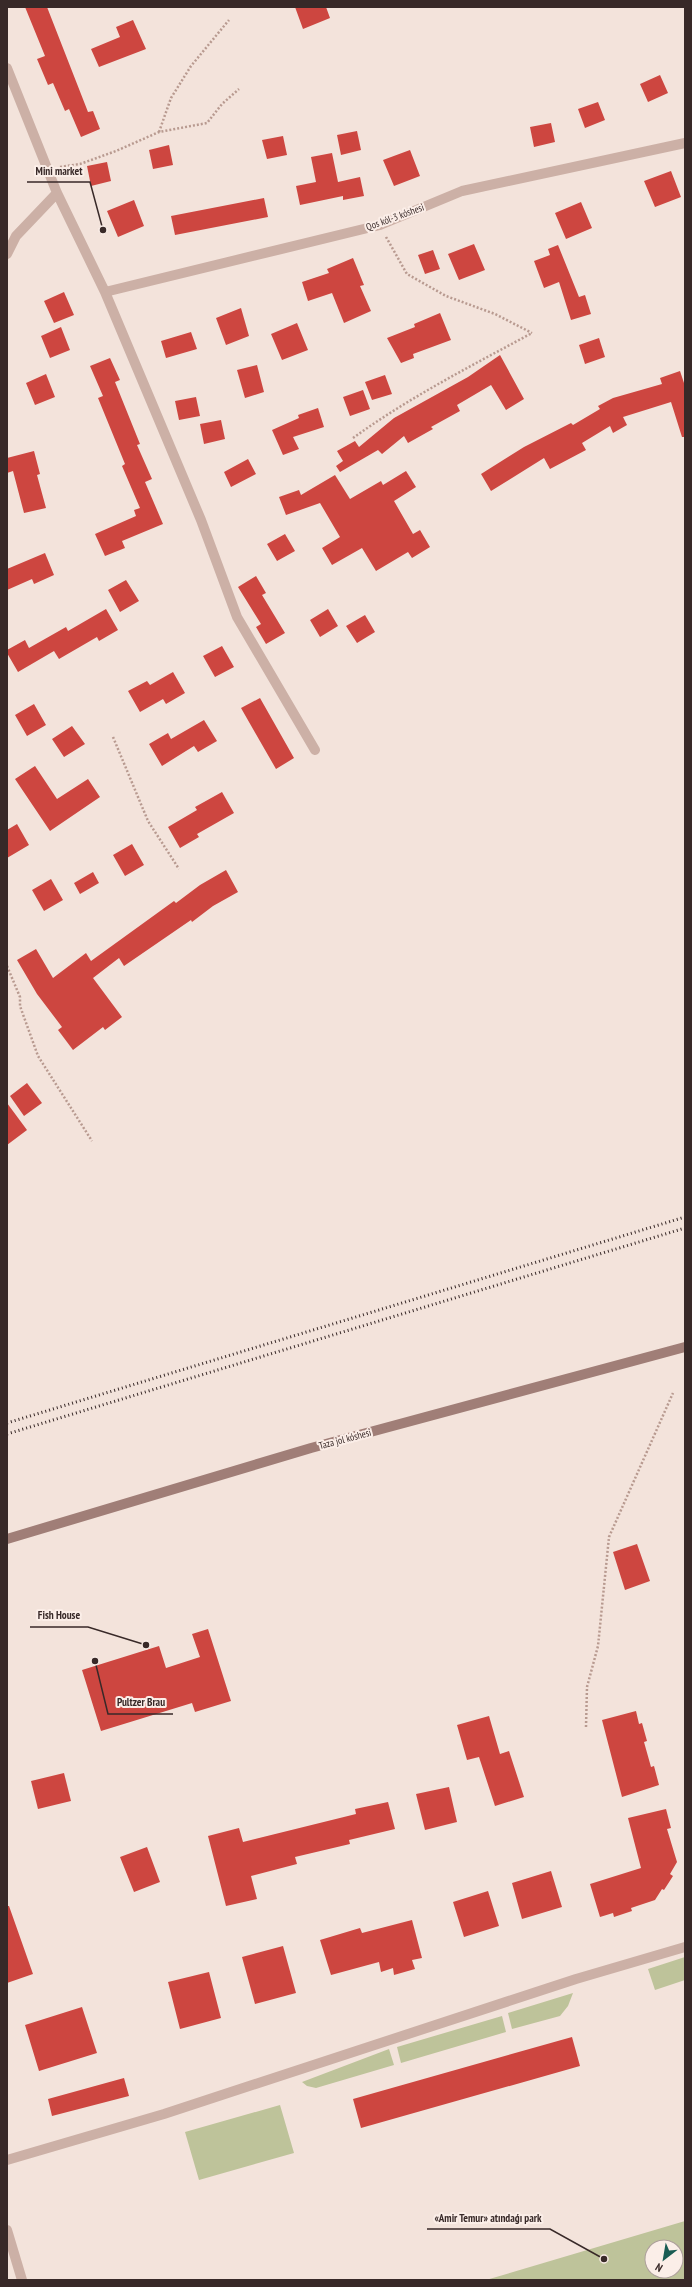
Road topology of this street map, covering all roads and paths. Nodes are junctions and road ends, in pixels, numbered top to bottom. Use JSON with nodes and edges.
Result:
{"nodes":[{"id":1,"x":229,"y":20,"type":"dead end"},
{"id":2,"x":7,"y":68,"type":"edge"},
{"id":3,"x":239,"y":89,"type":"dead end"},
{"id":4,"x":159,"y":132,"type":"junction"},
{"id":5,"x":685,"y":143,"type":"edge"},
{"id":6,"x":47,"y":169,"type":"junction"},
{"id":7,"x":57,"y":193,"type":"junction"},
{"id":8,"x":380,"y":225,"type":"junction"},
{"id":9,"x":7,"y":254,"type":"edge"},
{"id":10,"x":105,"y":292,"type":"junction"},
{"id":11,"x":353,"y":438,"type":"dead end"},
{"id":12,"x":113,"y":737,"type":"dead end"},
{"id":13,"x":315,"y":750,"type":"dead end"},
{"id":14,"x":179,"y":869,"type":"dead end"},
{"id":15,"x":7,"y":966,"type":"edge"},
{"id":16,"x":92,"y":1141,"type":"dead end"},
{"id":17,"x":685,"y":1347,"type":"edge"},
{"id":18,"x":674,"y":1393,"type":"dead end"},
{"id":19,"x":7,"y":1538,"type":"edge"},
{"id":20,"x":586,"y":1727,"type":"dead end"},
{"id":21,"x":685,"y":1947,"type":"edge"},
{"id":22,"x":7,"y":2160,"type":"edge"},
{"id":23,"x":7,"y":2230,"type":"edge"},
{"id":24,"x":22,"y":2280,"type":"edge"}],
"edges":[{"from":1,"to":4,"type":"path"},
{"from":2,"to":6,"type":"street"},
{"from":3,"to":4,"type":"path"},
{"from":4,"to":6,"type":"path"},
{"from":5,"to":8,"type":"street","name":"Qos kól-3 kóshesi"},
{"from":6,"to":7,"type":"street"},
{"from":7,"to":9,"type":"street"},
{"from":7,"to":10,"type":"street"},
{"from":8,"to":10,"type":"street","name":"Qos kól-3 kóshesi"},
{"from":8,"to":11,"type":"path"},
{"from":10,"to":13,"type":"street"},
{"from":12,"to":14,"type":"path"},
{"from":15,"to":16,"type":"path"},
{"from":17,"to":19,"type":"main road","name":"Taza jol kóshesi"},
{"from":18,"to":20,"type":"path"},
{"from":21,"to":22,"type":"street"},
{"from":23,"to":24,"type":"street"}]}
